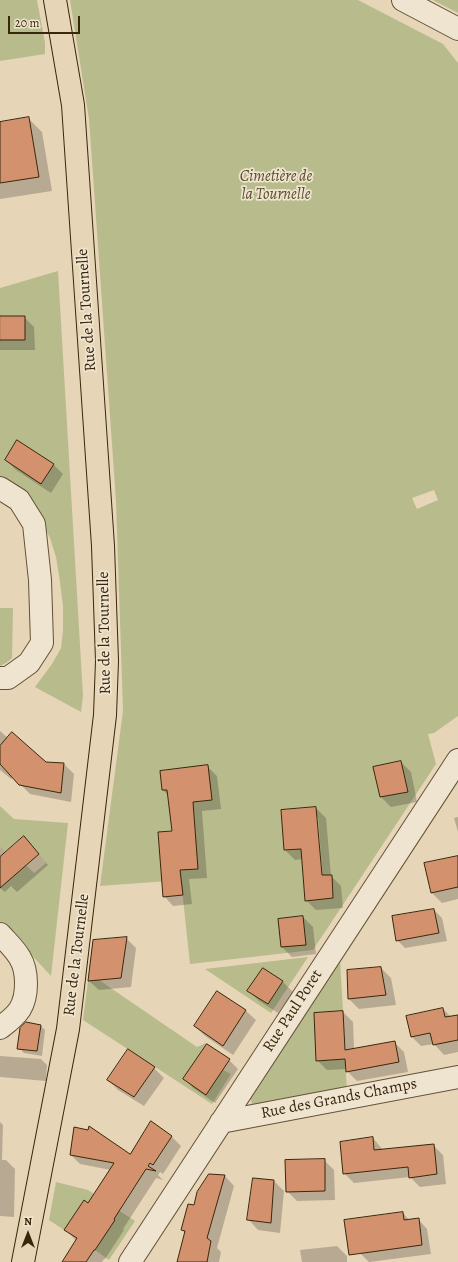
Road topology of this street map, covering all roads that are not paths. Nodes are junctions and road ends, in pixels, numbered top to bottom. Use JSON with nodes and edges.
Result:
{"nodes":[{"id":1,"x":55,"y":0,"type":"edge"},
{"id":2,"x":403,"y":0,"type":"edge"},
{"id":3,"x":458,"y":29,"type":"edge"},
{"id":4,"x":0,"y":488,"type":"edge"},
{"id":5,"x":0,"y":678,"type":"edge"},
{"id":6,"x":458,"y":760,"type":"edge"},
{"id":7,"x":0,"y":934,"type":"edge"},
{"id":8,"x":0,"y":1028,"type":"edge"},
{"id":9,"x":458,"y":1077,"type":"edge"},
{"id":10,"x":221,"y":1122,"type":"junction"},
{"id":11,"x":23,"y":1262,"type":"edge"},
{"id":12,"x":130,"y":1262,"type":"edge"}],
"edges":[{"from":1,"to":11,"type":"main road","name":"Rue de la Tournelle"},
{"from":2,"to":3,"type":"street"},
{"from":4,"to":5,"type":"street"},
{"from":6,"to":10,"type":"street","name":"Rue Paul Poret"},
{"from":7,"to":8,"type":"street"},
{"from":9,"to":10,"type":"street","name":"Rue des Grands Champs"},
{"from":10,"to":12,"type":"street","name":"Rue Paul Poret"}]}
